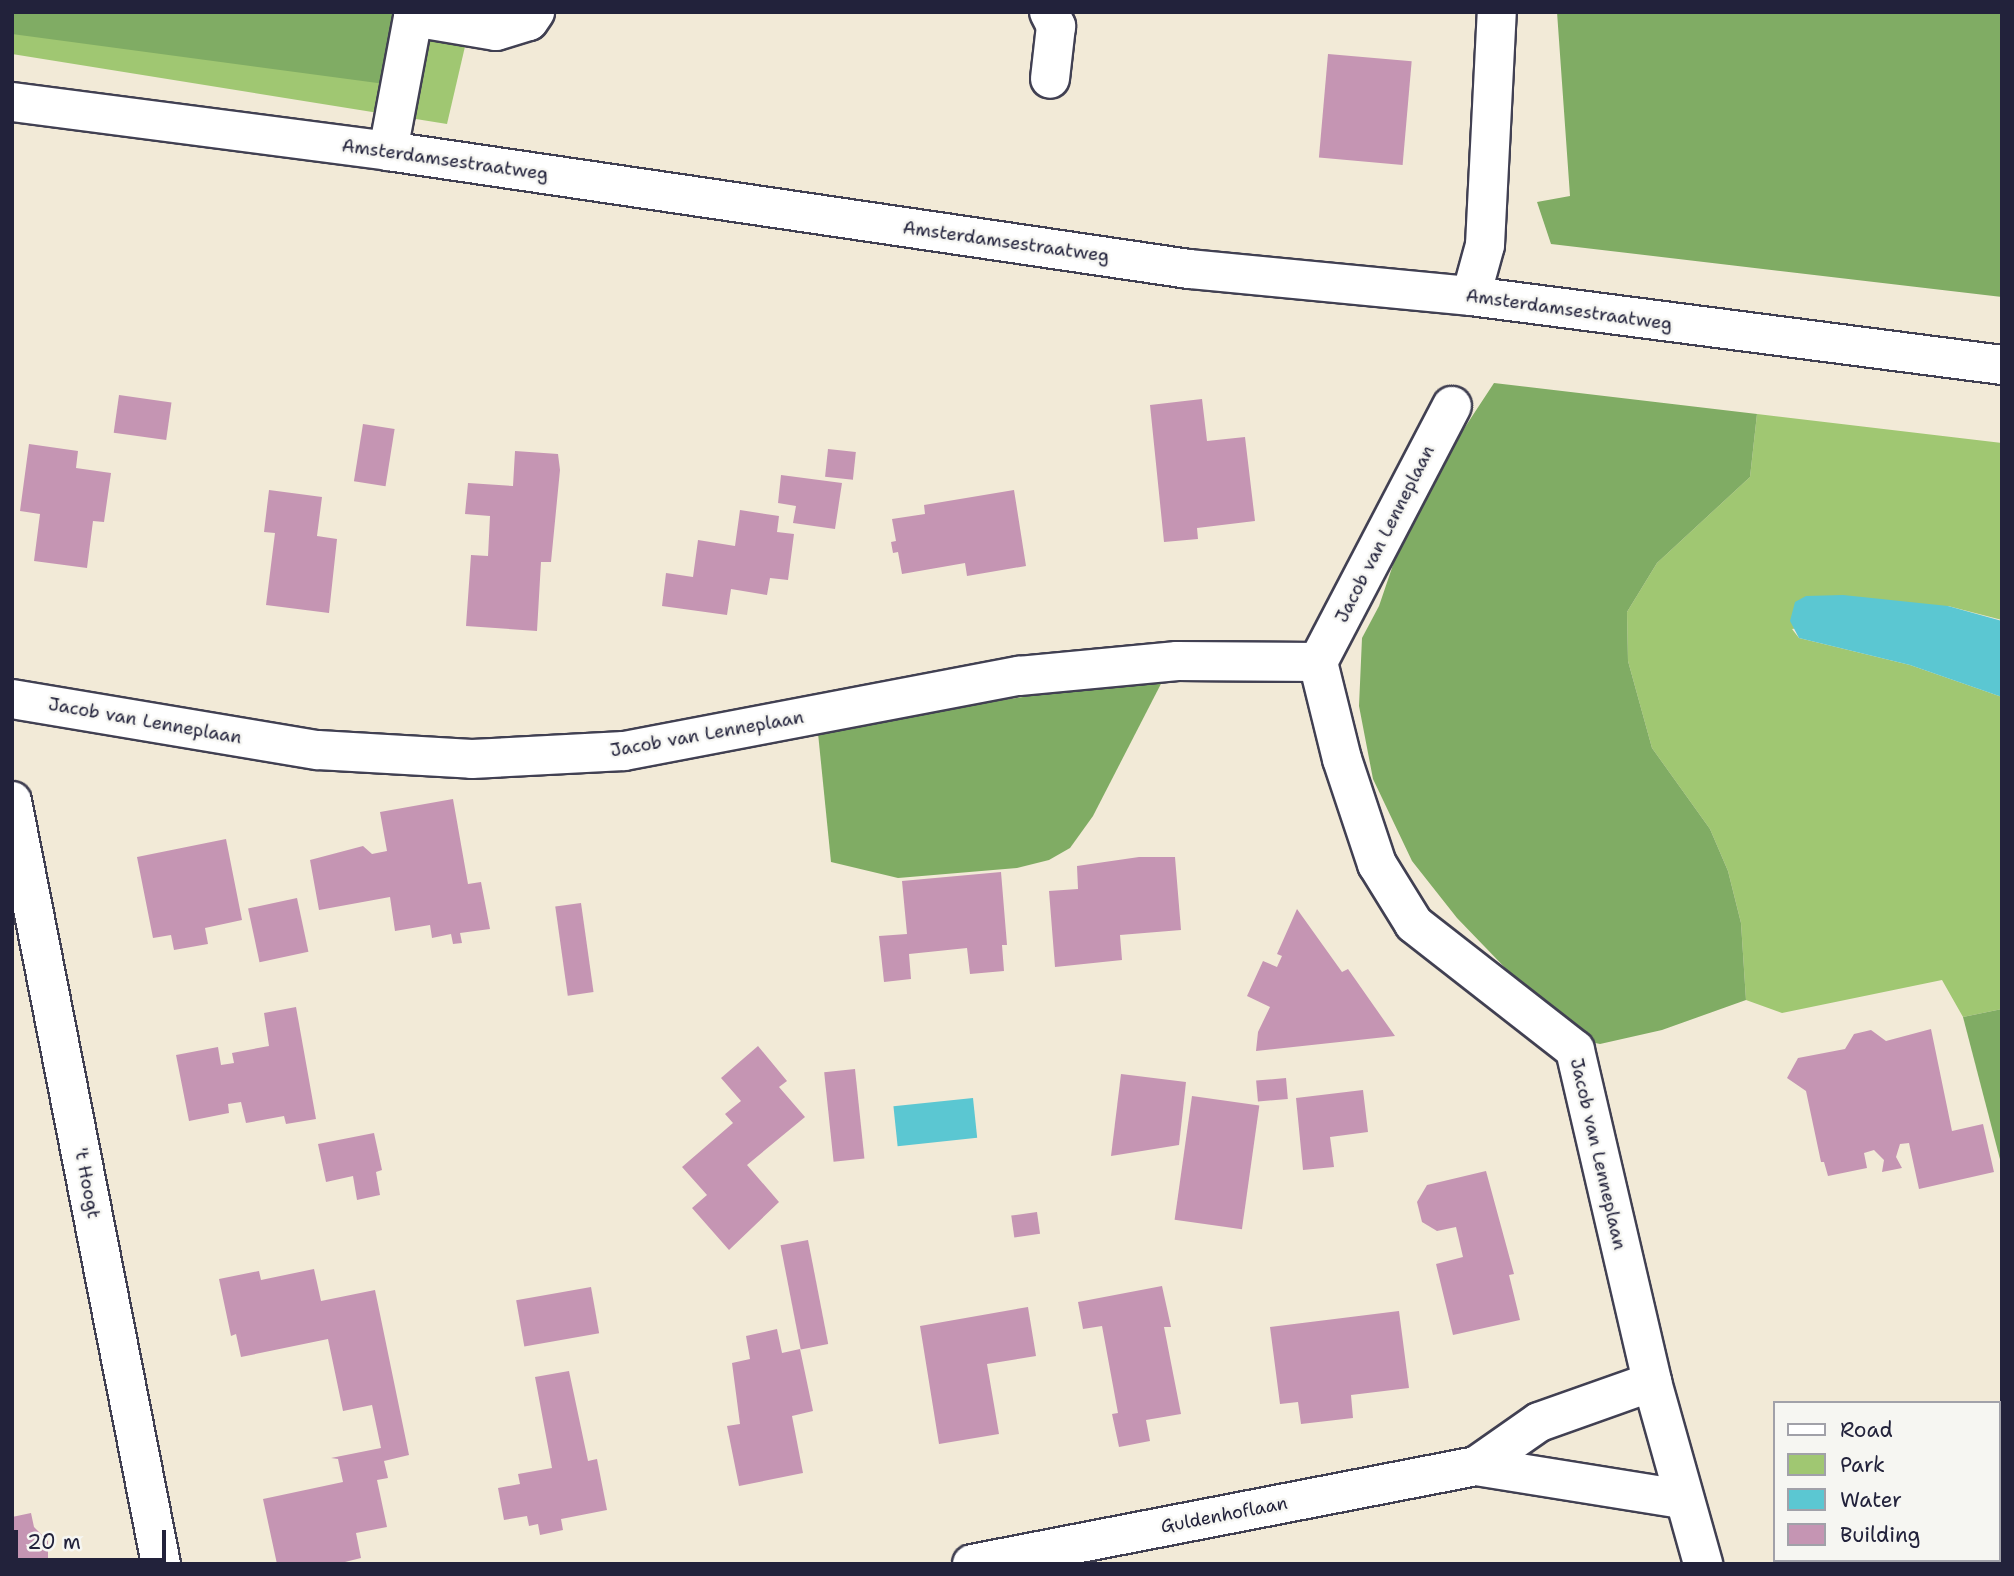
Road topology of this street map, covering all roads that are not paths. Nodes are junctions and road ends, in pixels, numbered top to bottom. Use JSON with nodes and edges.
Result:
{"nodes":[{"id":1,"x":535,"y":12,"type":"edge"},
{"id":2,"x":1049,"y":12,"type":"edge"},
{"id":3,"x":1497,"y":12,"type":"edge"},
{"id":4,"x":413,"y":14,"type":"edge"},
{"id":5,"x":1050,"y":79,"type":"dead end"},
{"id":6,"x":12,"y":102,"type":"edge"},
{"id":7,"x":388,"y":151,"type":"junction"},
{"id":8,"x":1471,"y":296,"type":"junction"},
{"id":9,"x":2002,"y":365,"type":"edge"},
{"id":10,"x":1451,"y":406,"type":"dead end"},
{"id":11,"x":1318,"y":662,"type":"junction"},
{"id":12,"x":12,"y":699,"type":"edge"},
{"id":13,"x":12,"y":801,"type":"edge"},
{"id":14,"x":1652,"y":1382,"type":"junction"},
{"id":15,"x":1476,"y":1466,"type":"junction"},
{"id":16,"x":1681,"y":1499,"type":"junction"},
{"id":17,"x":161,"y":1564,"type":"edge"},
{"id":18,"x":972,"y":1564,"type":"edge"},
{"id":19,"x":1703,"y":1564,"type":"edge"}],
"edges":[{"from":1,"to":4,"type":"street"},
{"from":2,"to":5,"type":"street"},
{"from":3,"to":8,"type":"street"},
{"from":4,"to":7,"type":"street"},
{"from":6,"to":7,"type":"street","name":"Amsterdamsestraatweg"},
{"from":7,"to":8,"type":"street","name":"Amsterdamsestraatweg"},
{"from":8,"to":9,"type":"street","name":"Amsterdamsestraatweg"},
{"from":10,"to":11,"type":"street","name":"Jacob van Lenneplaan"},
{"from":11,"to":12,"type":"street","name":"Jacob van Lenneplaan"},
{"from":11,"to":14,"type":"street","name":"Jacob van Lenneplaan"},
{"from":13,"to":17,"type":"street","name":"'t Hoogt"},
{"from":14,"to":15,"type":"street","name":"Guldenhoflaan"},
{"from":14,"to":16,"type":"street","name":"Jacob van Lenneplaan"},
{"from":15,"to":16,"type":"street","name":"Guldenhoflaan"},
{"from":15,"to":18,"type":"street","name":"Guldenhoflaan"},
{"from":16,"to":19,"type":"street","name":"Jacob van Lenneplaan"}]}
